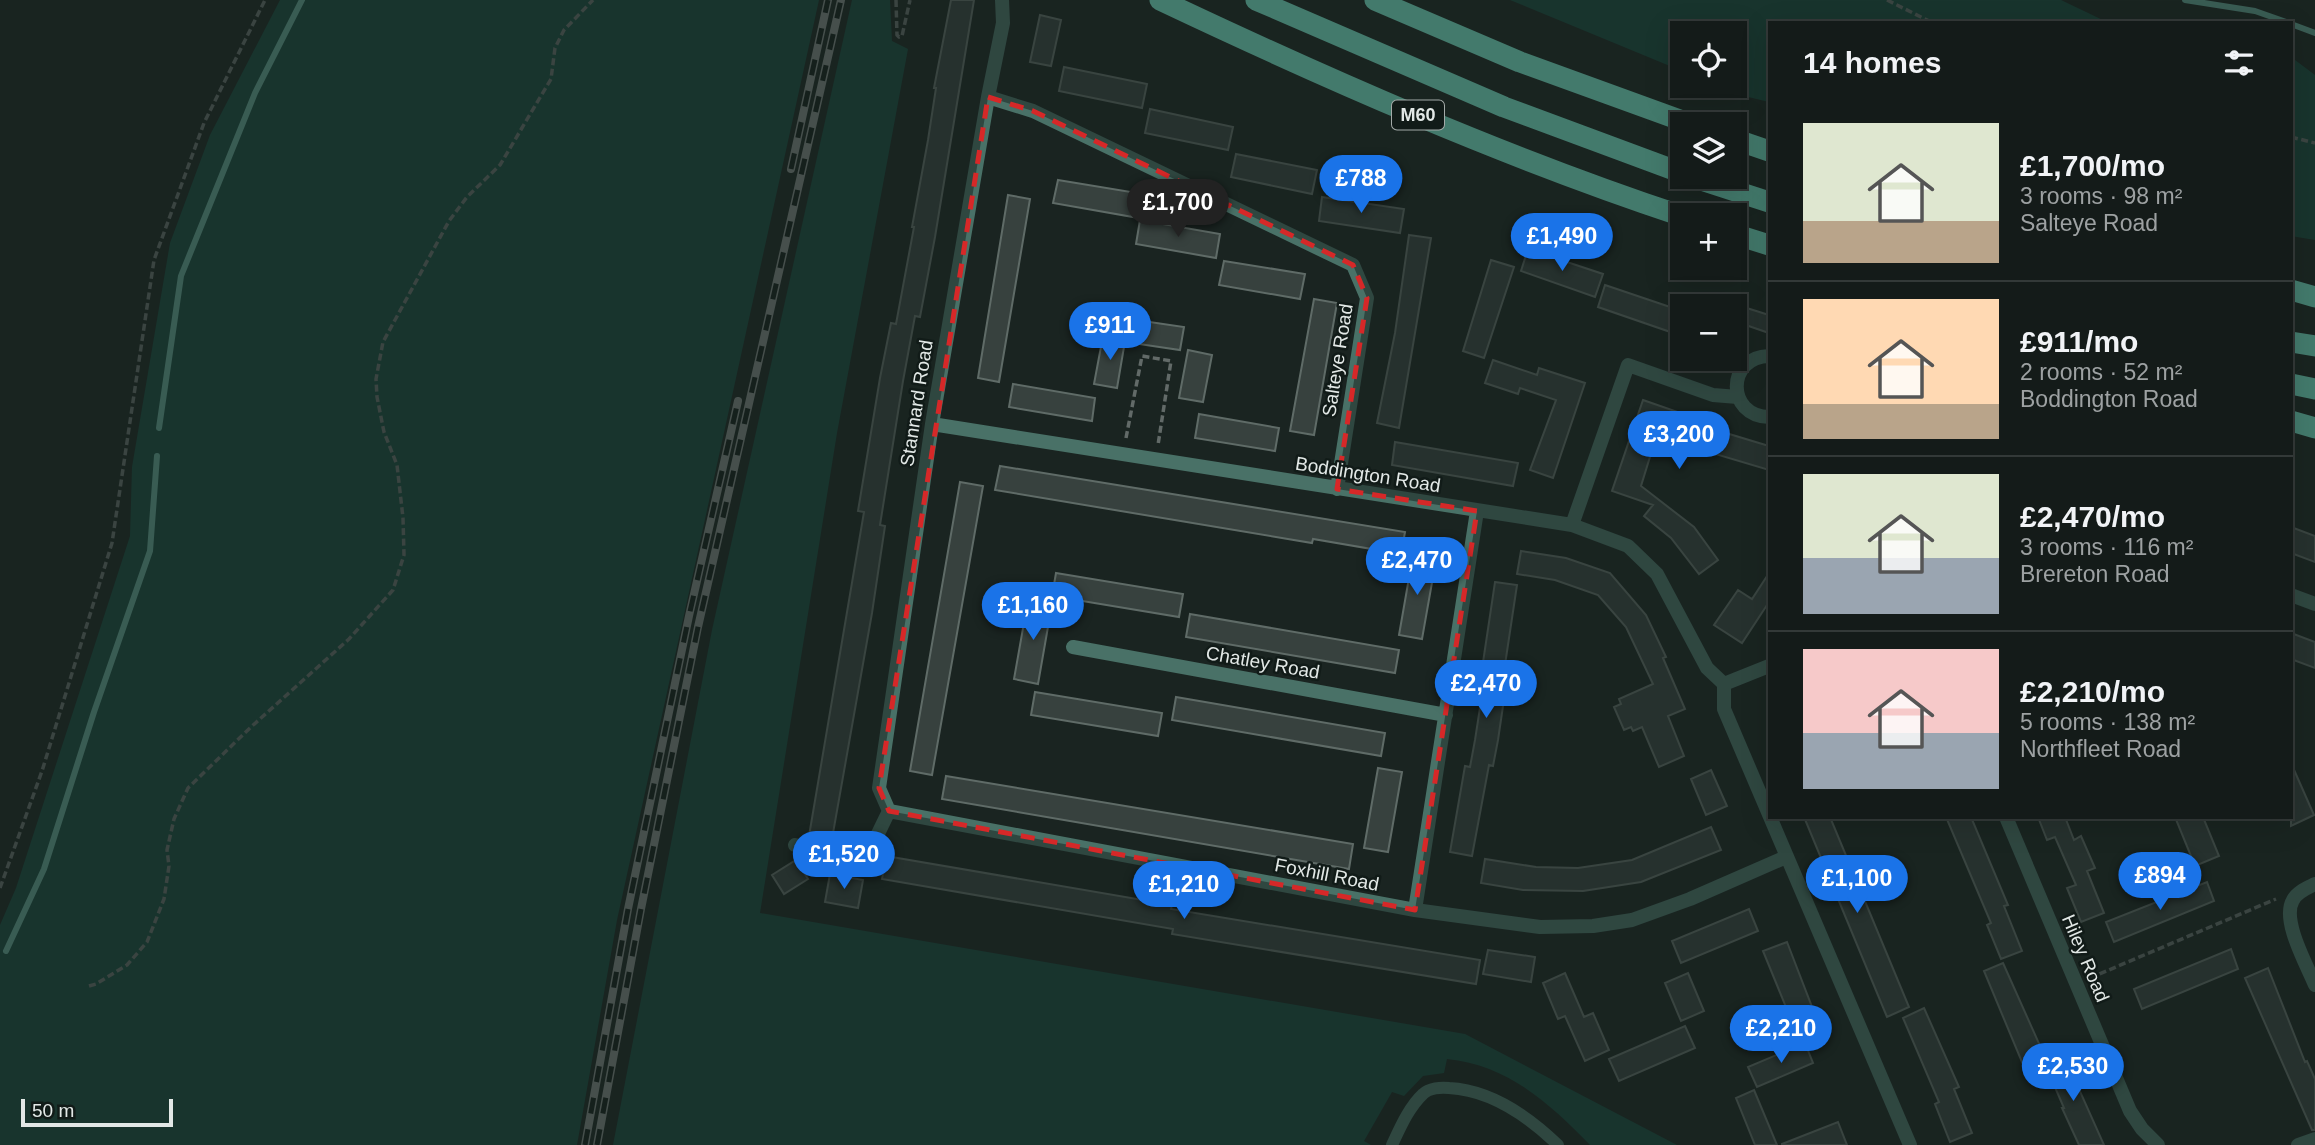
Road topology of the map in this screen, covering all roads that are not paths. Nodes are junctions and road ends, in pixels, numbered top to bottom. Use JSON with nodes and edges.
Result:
{"nodes":[{"id":1,"x":1002,"y":0,"type":"edge"},
{"id":2,"x":1160,"y":0,"type":"edge"},
{"id":3,"x":1255,"y":0,"type":"edge"},
{"id":4,"x":1375,"y":0,"type":"edge"},
{"id":5,"x":988,"y":97,"type":"junction"},
{"id":6,"x":1670,"y":116,"type":"edge"},
{"id":7,"x":1747,"y":143,"type":"edge"},
{"id":8,"x":1768,"y":150,"type":"edge"},
{"id":9,"x":1670,"y":169,"type":"edge"},
{"id":10,"x":1729,"y":189,"type":"edge"},
{"id":11,"x":1768,"y":202,"type":"edge"},
{"id":12,"x":1670,"y":212,"type":"edge"},
{"id":13,"x":1747,"y":238,"type":"edge"},
{"id":14,"x":1768,"y":245,"type":"edge"},
{"id":15,"x":2293,"y":279,"type":"edge"},
{"id":16,"x":2315,"y":282,"type":"edge"},
{"id":17,"x":2293,"y":291,"type":"edge"},
{"id":18,"x":2315,"y":297,"type":"edge"},
{"id":19,"x":2293,"y":342,"type":"edge"},
{"id":20,"x":2315,"y":346,"type":"edge"},
{"id":21,"x":1768,"y":356,"type":"edge"},
{"id":22,"x":2293,"y":384,"type":"edge"},
{"id":23,"x":2315,"y":389,"type":"edge"},
{"id":24,"x":1738,"y":397,"type":"junction"},
{"id":25,"x":1768,"y":417,"type":"edge"},
{"id":26,"x":2293,"y":422,"type":"edge"},
{"id":27,"x":932,"y":424,"type":"junction"},
{"id":28,"x":2315,"y":428,"type":"edge"},
{"id":29,"x":1337,"y":489,"type":"junction"},
{"id":30,"x":1477,"y":512,"type":"junction"},
{"id":31,"x":1573,"y":526,"type":"junction"},
{"id":32,"x":2293,"y":596,"type":"edge"},
{"id":33,"x":2315,"y":604,"type":"edge"},
{"id":34,"x":1073,"y":647,"type":"dead end"},
{"id":35,"x":1768,"y":666,"type":"edge"},
{"id":36,"x":1724,"y":684,"type":"junction"},
{"id":37,"x":1446,"y":715,"type":"junction"},
{"id":38,"x":889,"y":811,"type":"junction"},
{"id":39,"x":1768,"y":814,"type":"edge"},
{"id":40,"x":1770,"y":819,"type":"edge"},
{"id":41,"x":2007,"y":819,"type":"edge"},
{"id":42,"x":795,"y":845,"type":"dead end"},
{"id":43,"x":1786,"y":857,"type":"junction"},
{"id":44,"x":2315,"y":884,"type":"edge"},
{"id":45,"x":1415,"y":909,"type":"junction"},
{"id":46,"x":2315,"y":985,"type":"edge"},
{"id":47,"x":2315,"y":1139,"type":"edge"},
{"id":48,"x":1392,"y":1145,"type":"edge"},
{"id":49,"x":1558,"y":1145,"type":"edge"},
{"id":50,"x":1910,"y":1145,"type":"edge"},
{"id":51,"x":2158,"y":1145,"type":"edge"},
{"id":52,"x":2298,"y":1145,"type":"edge"}],
"edges":[{"from":1,"to":5,"type":"street","name":"Stannard Road"},
{"from":2,"to":12,"type":"highway","number":"M60"},
{"from":3,"to":9,"type":"highway","number":"M60"},
{"from":4,"to":6,"type":"highway"},
{"from":5,"to":27,"type":"street","name":"Stannard Road"},
{"from":5,"to":29,"type":"street","name":"Salteye Road"},
{"from":7,"to":8,"type":"highway"},
{"from":10,"to":11,"type":"highway"},
{"from":13,"to":14,"type":"highway"},
{"from":15,"to":16,"type":"highway"},
{"from":17,"to":18,"type":"highway"},
{"from":19,"to":20,"type":"highway"},
{"from":21,"to":24,"type":"street"},
{"from":22,"to":23,"type":"highway"},
{"from":24,"to":25,"type":"street"},
{"from":24,"to":31,"type":"street"},
{"from":26,"to":28,"type":"highway"},
{"from":27,"to":29,"type":"street","name":"Boddington Road"},
{"from":27,"to":38,"type":"street","name":"Stannard Road"},
{"from":29,"to":30,"type":"street","name":"Boddington Road"},
{"from":30,"to":31,"type":"street","name":"Boddington Road"},
{"from":30,"to":37,"type":"street"},
{"from":31,"to":36,"type":"street","name":"Boddington Road"},
{"from":32,"to":33,"type":"street"},
{"from":34,"to":37,"type":"street","name":"Chatley Road"},
{"from":35,"to":36,"type":"street"},
{"from":36,"to":39,"type":"street"},
{"from":37,"to":45,"type":"street"},
{"from":38,"to":42,"type":"street"},
{"from":38,"to":45,"type":"street","name":"Foxhill Road"},
{"from":40,"to":43,"type":"street"},
{"from":41,"to":51,"type":"street","name":"Hiley Road"},
{"from":43,"to":45,"type":"street","name":"Foxhill Road"},
{"from":43,"to":50,"type":"street"},
{"from":44,"to":46,"type":"street"},
{"from":47,"to":52,"type":"street"},
{"from":48,"to":49,"type":"lane"}]}
